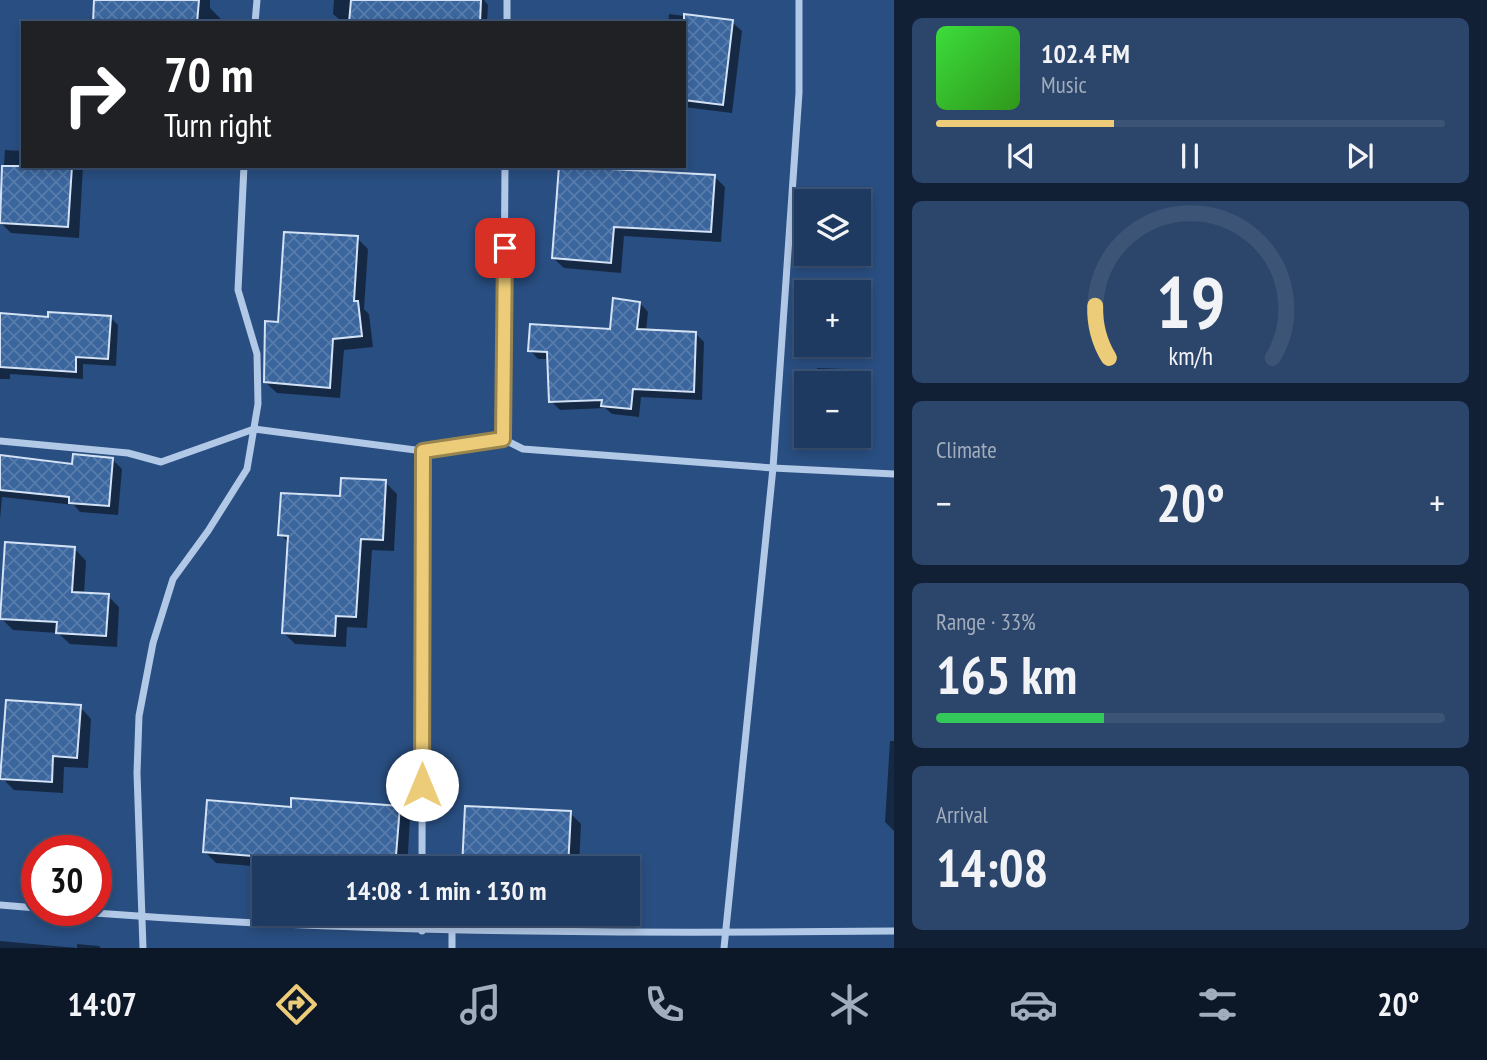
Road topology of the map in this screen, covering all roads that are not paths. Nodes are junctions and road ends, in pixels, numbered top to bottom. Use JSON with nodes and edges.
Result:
{"nodes":[{"id":1,"x":257,"y":0,"type":"edge"},
{"id":2,"x":507,"y":0,"type":"edge"},
{"id":3,"x":799,"y":0,"type":"edge"},
{"id":4,"x":255,"y":21,"type":"edge"},
{"id":5,"x":506,"y":21,"type":"edge"},
{"id":6,"x":244,"y":168,"type":"edge"},
{"id":7,"x":505,"y":168,"type":"edge"},
{"id":8,"x":254,"y":429,"type":"junction"},
{"id":9,"x":503,"y":439,"type":"junction"},
{"id":10,"x":0,"y":442,"type":"edge"},
{"id":11,"x":423,"y":451,"type":"junction"},
{"id":12,"x":773,"y":468,"type":"junction"},
{"id":13,"x":894,"y":474,"type":"edge"},
{"id":14,"x":422,"y":856,"type":"edge"},
{"id":15,"x":0,"y":905,"type":"edge"},
{"id":16,"x":21,"y":907,"type":"edge"},
{"id":17,"x":112,"y":914,"type":"edge"},
{"id":18,"x":144,"y":917,"type":"junction"},
{"id":19,"x":422,"y":926,"type":"edge"},
{"id":20,"x":422,"y":931,"type":"junction"},
{"id":21,"x":452,"y":931,"type":"junction"},
{"id":22,"x":894,"y":931,"type":"edge"},
{"id":23,"x":724,"y":933,"type":"junction"},
{"id":24,"x":143,"y":948,"type":"edge"},
{"id":25,"x":452,"y":948,"type":"edge"},
{"id":26,"x":724,"y":948,"type":"edge"}],
"edges":[{"from":1,"to":4,"type":"street"},
{"from":2,"to":5,"type":"street"},
{"from":3,"to":12,"type":"street"},
{"from":6,"to":8,"type":"street"},
{"from":7,"to":9,"type":"street"},
{"from":8,"to":10,"type":"street"},
{"from":8,"to":11,"type":"street"},
{"from":8,"to":18,"type":"street"},
{"from":9,"to":11,"type":"street"},
{"from":9,"to":12,"type":"street"},
{"from":11,"to":14,"type":"street"},
{"from":12,"to":13,"type":"street"},
{"from":12,"to":23,"type":"street"},
{"from":15,"to":16,"type":"street"},
{"from":17,"to":18,"type":"street"},
{"from":18,"to":20,"type":"street"},
{"from":18,"to":24,"type":"street"},
{"from":19,"to":20,"type":"street"},
{"from":20,"to":21,"type":"street"},
{"from":21,"to":23,"type":"street"},
{"from":21,"to":25,"type":"street"},
{"from":22,"to":23,"type":"street"},
{"from":23,"to":26,"type":"street"}]}
